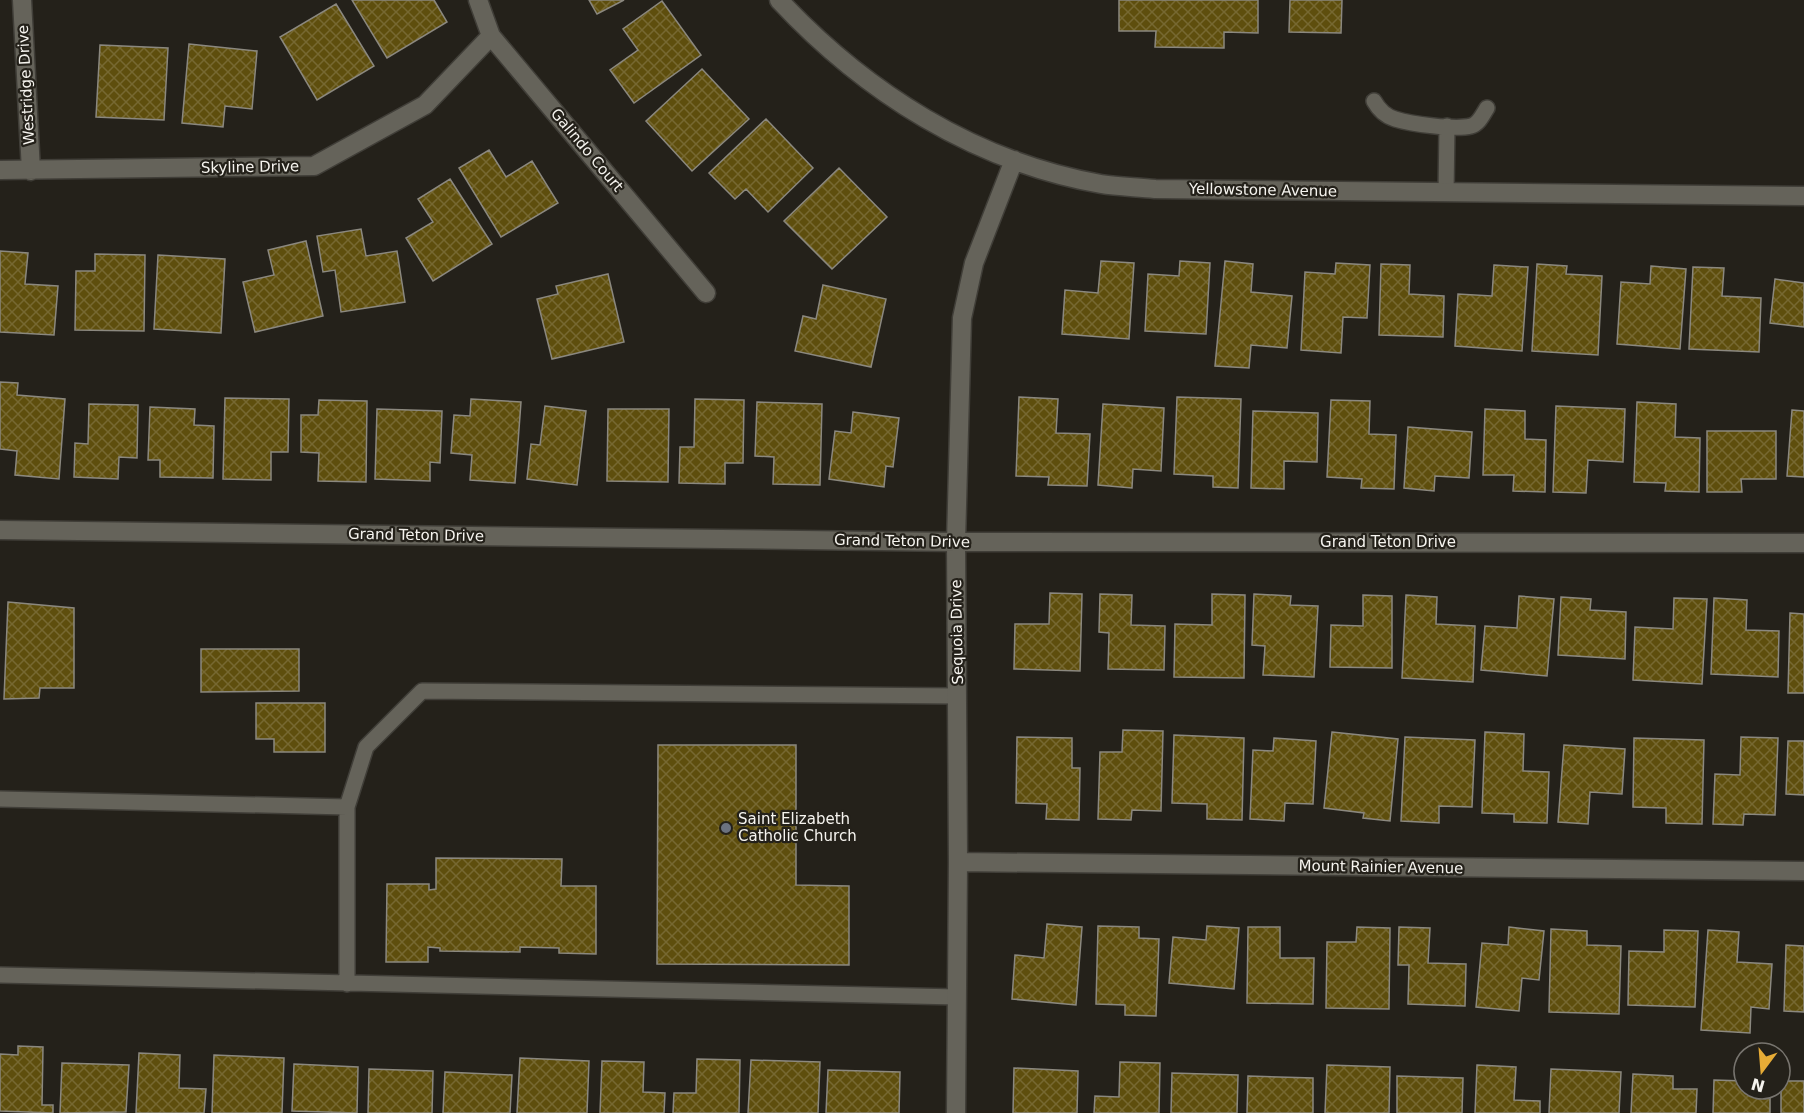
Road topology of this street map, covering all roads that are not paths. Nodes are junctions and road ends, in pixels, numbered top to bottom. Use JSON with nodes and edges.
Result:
{"nodes":[{"id":1,"x":22,"y":0,"type":"edge"},
{"id":2,"x":478,"y":0,"type":"edge"},
{"id":3,"x":779,"y":0,"type":"edge"},
{"id":4,"x":491,"y":36,"type":"junction"},
{"id":5,"x":1374,"y":101,"type":"dead end"},
{"id":6,"x":1486,"y":108,"type":"dead end"},
{"id":7,"x":1447,"y":126,"type":"junction"},
{"id":8,"x":1014,"y":160,"type":"junction"},
{"id":9,"x":0,"y":170,"type":"edge"},
{"id":10,"x":31,"y":171,"type":"junction"},
{"id":11,"x":1446,"y":193,"type":"junction"},
{"id":12,"x":1804,"y":196,"type":"edge"},
{"id":13,"x":706,"y":293,"type":"dead end"},
{"id":14,"x":0,"y":530,"type":"edge"},
{"id":15,"x":956,"y":542,"type":"junction"},
{"id":16,"x":1804,"y":543,"type":"edge"},
{"id":17,"x":957,"y":696,"type":"junction"},
{"id":18,"x":0,"y":799,"type":"edge"},
{"id":19,"x":347,"y":807,"type":"junction"},
{"id":20,"x":958,"y":862,"type":"junction"},
{"id":21,"x":1804,"y":871,"type":"edge"},
{"id":22,"x":0,"y":975,"type":"edge"},
{"id":23,"x":347,"y":984,"type":"junction"},
{"id":24,"x":957,"y":997,"type":"junction"},
{"id":25,"x":956,"y":1113,"type":"edge"}],
"edges":[{"from":1,"to":10,"type":"street","name":"Westridge Drive"},
{"from":2,"to":4,"type":"street","name":"Galindo Court"},
{"from":3,"to":8,"type":"street","name":"Yellowstone Avenue"},
{"from":4,"to":10,"type":"street","name":"Skyline Drive"},
{"from":4,"to":13,"type":"street","name":"Galindo Court"},
{"from":5,"to":7,"type":"lane"},
{"from":6,"to":7,"type":"lane"},
{"from":7,"to":11,"type":"lane"},
{"from":8,"to":11,"type":"street","name":"Yellowstone Avenue"},
{"from":8,"to":15,"type":"street","name":"Sequoia Drive"},
{"from":9,"to":10,"type":"street","name":"Skyline Drive"},
{"from":11,"to":12,"type":"street","name":"Yellowstone Avenue"},
{"from":14,"to":15,"type":"street","name":"Grand Teton Drive"},
{"from":15,"to":16,"type":"street","name":"Grand Teton Drive"},
{"from":15,"to":17,"type":"street","name":"Sequoia Drive"},
{"from":17,"to":19,"type":"lane"},
{"from":17,"to":20,"type":"street","name":"Sequoia Drive"},
{"from":18,"to":19,"type":"lane"},
{"from":19,"to":23,"type":"lane"},
{"from":20,"to":21,"type":"street","name":"Mount Rainier Avenue"},
{"from":20,"to":24,"type":"street","name":"Sequoia Drive"},
{"from":22,"to":23,"type":"lane"},
{"from":23,"to":24,"type":"lane"},
{"from":24,"to":25,"type":"street","name":"Sequoia Drive"}]}
